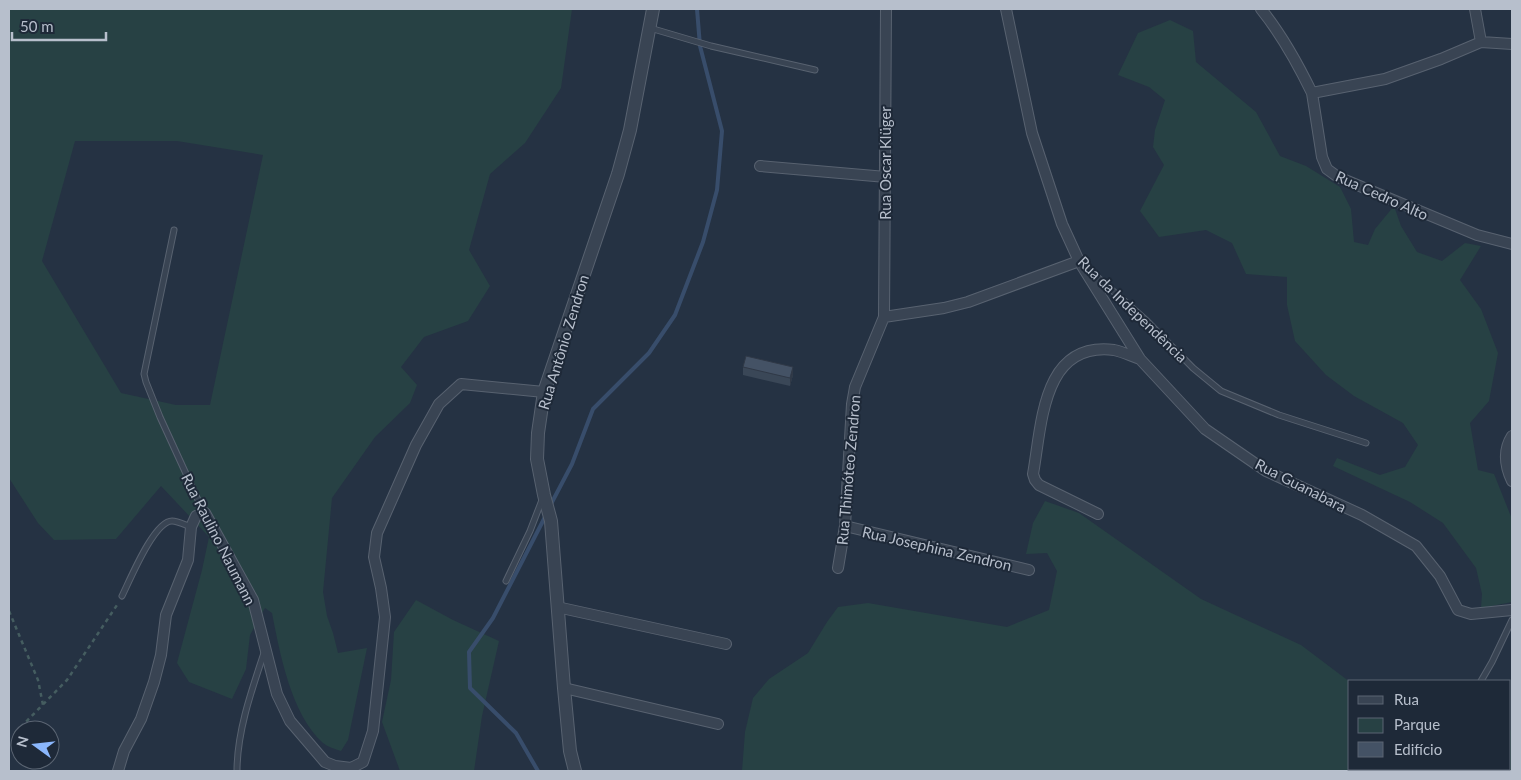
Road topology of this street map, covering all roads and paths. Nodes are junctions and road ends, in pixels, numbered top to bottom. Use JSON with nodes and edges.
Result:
{"nodes":[{"id":1,"x":653,"y":9,"type":"edge"},
{"id":2,"x":886,"y":9,"type":"edge"},
{"id":3,"x":1006,"y":9,"type":"edge"},
{"id":4,"x":1261,"y":9,"type":"edge"},
{"id":5,"x":1475,"y":9,"type":"edge"},
{"id":6,"x":650,"y":28,"type":"junction"},
{"id":7,"x":1481,"y":42,"type":"junction"},
{"id":8,"x":1512,"y":44,"type":"edge"},
{"id":9,"x":815,"y":70,"type":"dead end"},
{"id":10,"x":1312,"y":93,"type":"junction"},
{"id":11,"x":760,"y":166,"type":"dead end"},
{"id":12,"x":886,"y":177,"type":"junction"},
{"id":13,"x":174,"y":230,"type":"dead end"},
{"id":14,"x":1512,"y":244,"type":"edge"},
{"id":15,"x":1079,"y":261,"type":"junction"},
{"id":16,"x":884,"y":317,"type":"junction"},
{"id":17,"x":1140,"y":359,"type":"junction"},
{"id":18,"x":544,"y":392,"type":"junction"},
{"id":19,"x":1512,"y":436,"type":"edge"},
{"id":20,"x":1366,"y":443,"type":"dead end"},
{"id":21,"x":1512,"y":481,"type":"edge"},
{"id":22,"x":547,"y":505,"type":"junction"},
{"id":23,"x":205,"y":513,"type":"junction"},
{"id":24,"x":1098,"y":514,"type":"dead end"},
{"id":25,"x":845,"y":526,"type":"junction"},
{"id":26,"x":190,"y":527,"type":"junction"},
{"id":27,"x":838,"y":568,"type":"dead end"},
{"id":28,"x":1028,"y":570,"type":"dead end"},
{"id":29,"x":506,"y":581,"type":"dead end"},
{"id":30,"x":122,"y":596,"type":"joint"},
{"id":31,"x":557,"y":606,"type":"junction"},
{"id":32,"x":1512,"y":610,"type":"edge"},
{"id":33,"x":9,"y":611,"type":"edge"},
{"id":34,"x":1512,"y":620,"type":"edge"},
{"id":35,"x":726,"y":644,"type":"dead end"},
{"id":36,"x":265,"y":649,"type":"junction"},
{"id":37,"x":1482,"y":680,"type":"edge"},
{"id":38,"x":564,"y":688,"type":"junction"},
{"id":39,"x":43,"y":705,"type":"junction"},
{"id":40,"x":29,"y":720,"type":"edge"},
{"id":41,"x":718,"y":724,"type":"dead end"},
{"id":42,"x":118,"y":771,"type":"edge"},
{"id":43,"x":237,"y":771,"type":"edge"},
{"id":44,"x":575,"y":771,"type":"edge"}],
"edges":[{"from":1,"to":6,"type":"street","name":"Rua Antônio Zendron"},
{"from":2,"to":12,"type":"street","name":"Rua Oscar Klüger"},
{"from":3,"to":15,"type":"street","name":"Rua da Independência"},
{"from":4,"to":10,"type":"street"},
{"from":5,"to":7,"type":"street"},
{"from":6,"to":9,"type":"lane"},
{"from":6,"to":18,"type":"street","name":"Rua Antônio Zendron"},
{"from":7,"to":8,"type":"street"},
{"from":7,"to":10,"type":"street"},
{"from":10,"to":14,"type":"street","name":"Rua Cedro Alto"},
{"from":11,"to":12,"type":"street"},
{"from":12,"to":16,"type":"street","name":"Rua Oscar Klüger"},
{"from":13,"to":23,"type":"lane","name":"Rua Raulino Naumann"},
{"from":15,"to":16,"type":"street"},
{"from":15,"to":17,"type":"street","name":"Rua Guanabara"},
{"from":15,"to":20,"type":"lane","name":"Rua da Independência"},
{"from":16,"to":25,"type":"street","name":"Rua Thimóteo Zendron"},
{"from":17,"to":24,"type":"street"},
{"from":17,"to":32,"type":"street","name":"Rua Guanabara"},
{"from":18,"to":22,"type":"street","name":"Rua Antônio Zendron"},
{"from":18,"to":36,"type":"street","name":"Rua Raulino Naumann"},
{"from":19,"to":21,"type":"street"},
{"from":22,"to":29,"type":"lane"},
{"from":22,"to":31,"type":"street","name":"Rua Antônio Zendron"},
{"from":23,"to":26,"type":"street"},
{"from":23,"to":36,"type":"street","name":"Rua Raulino Naumann"},
{"from":25,"to":27,"type":"street","name":"Rua Thimóteo Zendron"},
{"from":25,"to":28,"type":"street","name":"Rua Josephina Zendron"},
{"from":26,"to":30,"type":"lane"},
{"from":26,"to":42,"type":"street"},
{"from":30,"to":39,"type":"path"},
{"from":31,"to":35,"type":"street"},
{"from":31,"to":38,"type":"street","name":"Rua Antônio Zendron"},
{"from":33,"to":39,"type":"path"},
{"from":34,"to":37,"type":"lane"},
{"from":36,"to":43,"type":"lane"},
{"from":38,"to":41,"type":"street"},
{"from":38,"to":44,"type":"street","name":"Rua Antônio Zendron"},
{"from":39,"to":40,"type":"path"}]}
